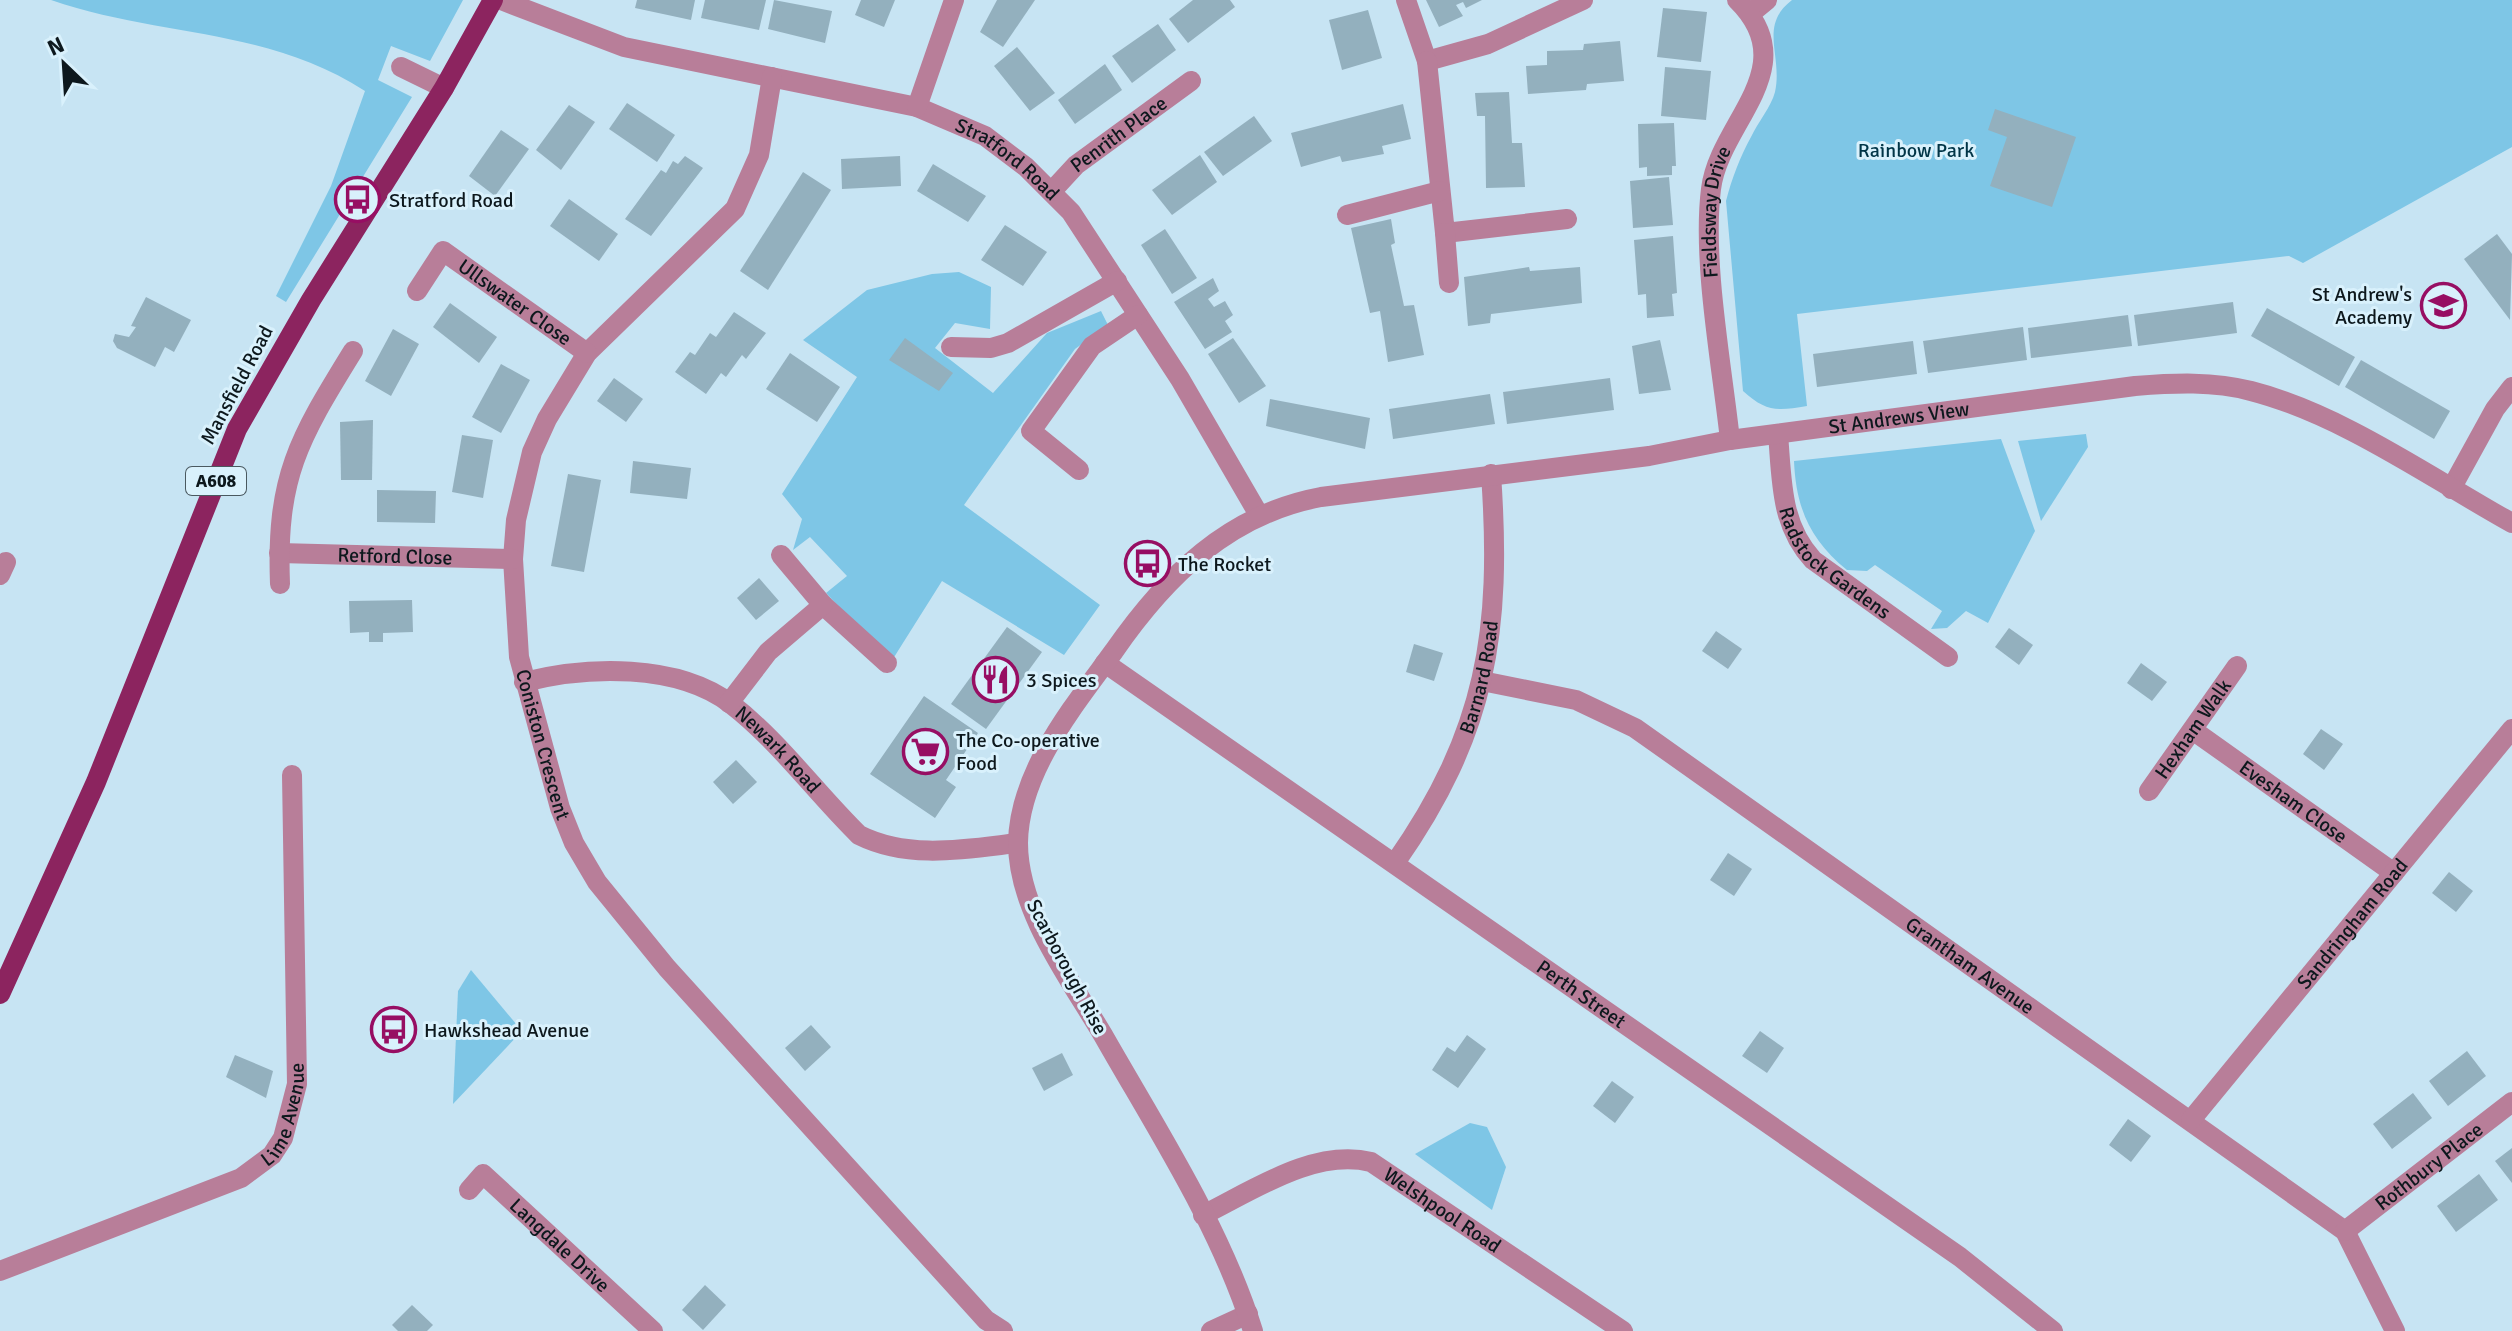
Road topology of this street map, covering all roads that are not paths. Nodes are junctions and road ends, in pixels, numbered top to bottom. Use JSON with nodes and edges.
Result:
{"nodes":[{"id":1,"x":493,"y":0,"type":"edge"},
{"id":2,"x":501,"y":0,"type":"edge"},
{"id":3,"x":954,"y":0,"type":"edge"},
{"id":4,"x":1406,"y":0,"type":"edge"},
{"id":5,"x":1583,"y":0,"type":"edge"},
{"id":6,"x":1767,"y":0,"type":"edge"},
{"id":7,"x":1743,"y":7,"type":"edge"},
{"id":8,"x":1427,"y":61,"type":"junction"},
{"id":9,"x":401,"y":67,"type":"dead end"},
{"id":10,"x":772,"y":77,"type":"junction"},
{"id":11,"x":1191,"y":81,"type":"dead end"},
{"id":12,"x":444,"y":88,"type":"junction"},
{"id":13,"x":917,"y":107,"type":"junction"},
{"id":14,"x":1052,"y":191,"type":"junction"},
{"id":15,"x":1440,"y":191,"type":"junction"},
{"id":16,"x":1347,"y":215,"type":"dead end"},
{"id":17,"x":1567,"y":219,"type":"dead end"},
{"id":18,"x":1445,"y":233,"type":"junction"},
{"id":19,"x":1117,"y":281,"type":"junction"},
{"id":20,"x":1449,"y":283,"type":"dead end"},
{"id":21,"x":417,"y":291,"type":"dead end"},
{"id":22,"x":1138,"y":315,"type":"junction"},
{"id":23,"x":951,"y":347,"type":"dead end"},
{"id":24,"x":353,"y":351,"type":"dead end"},
{"id":25,"x":587,"y":353,"type":"junction"},
{"id":26,"x":2512,"y":387,"type":"edge"},
{"id":27,"x":1778,"y":434,"type":"junction"},
{"id":28,"x":1730,"y":440,"type":"junction"},
{"id":29,"x":1079,"y":470,"type":"dead end"},
{"id":30,"x":1491,"y":474,"type":"junction"},
{"id":31,"x":2451,"y":489,"type":"junction"},
{"id":32,"x":1259,"y":515,"type":"junction"},
{"id":33,"x":2512,"y":523,"type":"edge"},
{"id":34,"x":279,"y":553,"type":"junction"},
{"id":35,"x":781,"y":555,"type":"dead end"},
{"id":36,"x":513,"y":559,"type":"junction"},
{"id":37,"x":280,"y":584,"type":"dead end"},
{"id":38,"x":823,"y":605,"type":"junction"},
{"id":39,"x":1948,"y":657,"type":"dead end"},
{"id":40,"x":887,"y":663,"type":"dead end"},
{"id":41,"x":1105,"y":663,"type":"junction"},
{"id":42,"x":2237,"y":666,"type":"dead end"},
{"id":43,"x":1482,"y":681,"type":"junction"},
{"id":44,"x":524,"y":682,"type":"junction"},
{"id":45,"x":729,"y":703,"type":"junction"},
{"id":46,"x":2512,"y":729,"type":"edge"},
{"id":47,"x":2194,"y":731,"type":"junction"},
{"id":48,"x":292,"y":775,"type":"dead end"},
{"id":49,"x":2149,"y":791,"type":"dead end"},
{"id":50,"x":1018,"y":843,"type":"junction"},
{"id":51,"x":1395,"y":863,"type":"junction"},
{"id":52,"x":2394,"y":873,"type":"junction"},
{"id":53,"x":0,"y":994,"type":"edge"},
{"id":54,"x":2512,"y":1102,"type":"edge"},
{"id":55,"x":2191,"y":1120,"type":"junction"},
{"id":56,"x":469,"y":1190,"type":"dead end"},
{"id":57,"x":1203,"y":1215,"type":"junction"},
{"id":58,"x":2345,"y":1231,"type":"junction"},
{"id":59,"x":0,"y":1271,"type":"edge"},
{"id":60,"x":1250,"y":1323,"type":"edge"},
{"id":61,"x":653,"y":1331,"type":"edge"},
{"id":62,"x":1003,"y":1331,"type":"edge"},
{"id":63,"x":1211,"y":1331,"type":"edge"},
{"id":64,"x":1623,"y":1331,"type":"edge"},
{"id":65,"x":2053,"y":1331,"type":"edge"},
{"id":66,"x":2395,"y":1331,"type":"edge"}],
"edges":[{"from":1,"to":12,"type":"main road","name":"Mansfield Road","number":"A608"},
{"from":2,"to":10,"type":"street","name":"Stratford Road"},
{"from":3,"to":13,"type":"street"},
{"from":4,"to":8,"type":"street"},
{"from":5,"to":8,"type":"street"},
{"from":6,"to":7,"type":"street"},
{"from":7,"to":28,"type":"street","name":"Fieldsway Drive"},
{"from":8,"to":15,"type":"street"},
{"from":9,"to":12,"type":"street"},
{"from":10,"to":13,"type":"street","name":"Stratford Road"},
{"from":10,"to":25,"type":"street","name":"Coniston Crescent"},
{"from":11,"to":14,"type":"street","name":"Penrith Place"},
{"from":12,"to":53,"type":"main road","name":"Mansfield Road","number":"A608"},
{"from":13,"to":14,"type":"street","name":"Stratford Road"},
{"from":14,"to":19,"type":"street","name":"Stratford Road"},
{"from":15,"to":16,"type":"street"},
{"from":15,"to":18,"type":"street"},
{"from":17,"to":18,"type":"street"},
{"from":18,"to":20,"type":"street"},
{"from":19,"to":22,"type":"street","name":"Stratford Road"},
{"from":19,"to":23,"type":"street"},
{"from":21,"to":25,"type":"street","name":"Ullswater Close"},
{"from":22,"to":29,"type":"street"},
{"from":22,"to":32,"type":"street","name":"Stratford Road"},
{"from":24,"to":34,"type":"street"},
{"from":25,"to":36,"type":"street","name":"Coniston Crescent"},
{"from":26,"to":31,"type":"street"},
{"from":27,"to":28,"type":"street","name":"St Andrews View"},
{"from":27,"to":31,"type":"street","name":"St Andrews View"},
{"from":27,"to":39,"type":"street","name":"Radstock Gardens"},
{"from":28,"to":30,"type":"street","name":"St Andrews View"},
{"from":30,"to":32,"type":"street","name":"St Andrews View"},
{"from":30,"to":43,"type":"street","name":"Barnard Road"},
{"from":31,"to":33,"type":"street","name":"St Andrews View"},
{"from":32,"to":41,"type":"street","name":"Scarborough Rise"},
{"from":34,"to":36,"type":"street","name":"Retford Close"},
{"from":34,"to":37,"type":"street"},
{"from":35,"to":38,"type":"street"},
{"from":36,"to":44,"type":"street","name":"Coniston Crescent"},
{"from":38,"to":40,"type":"street"},
{"from":38,"to":45,"type":"street"},
{"from":41,"to":50,"type":"street","name":"Scarborough Rise"},
{"from":41,"to":51,"type":"street","name":"Perth Street"},
{"from":42,"to":47,"type":"street","name":"Hexham Walk"},
{"from":43,"to":51,"type":"street","name":"Barnard Road"},
{"from":43,"to":55,"type":"street","name":"Grantham Avenue"},
{"from":44,"to":45,"type":"street","name":"Newark Road"},
{"from":44,"to":62,"type":"street","name":"Coniston Crescent"},
{"from":45,"to":50,"type":"street","name":"Newark Road"},
{"from":46,"to":52,"type":"street","name":"Sandringham Road"},
{"from":47,"to":49,"type":"street","name":"Hexham Walk"},
{"from":47,"to":52,"type":"street","name":"Evesham Close"},
{"from":48,"to":59,"type":"street","name":"Lime Avenue"},
{"from":50,"to":57,"type":"street","name":"Scarborough Rise"},
{"from":51,"to":65,"type":"street","name":"Perth Street"},
{"from":52,"to":55,"type":"street","name":"Sandringham Road"},
{"from":54,"to":58,"type":"street","name":"Rothbury Place"},
{"from":55,"to":58,"type":"street","name":"Grantham Avenue"},
{"from":56,"to":61,"type":"street","name":"Langdale Drive"},
{"from":57,"to":60,"type":"street","name":"Scarborough Rise"},
{"from":57,"to":64,"type":"street","name":"Welshpool Road"},
{"from":58,"to":66,"type":"street","name":"Grantham Avenue"},
{"from":60,"to":63,"type":"street"}]}
